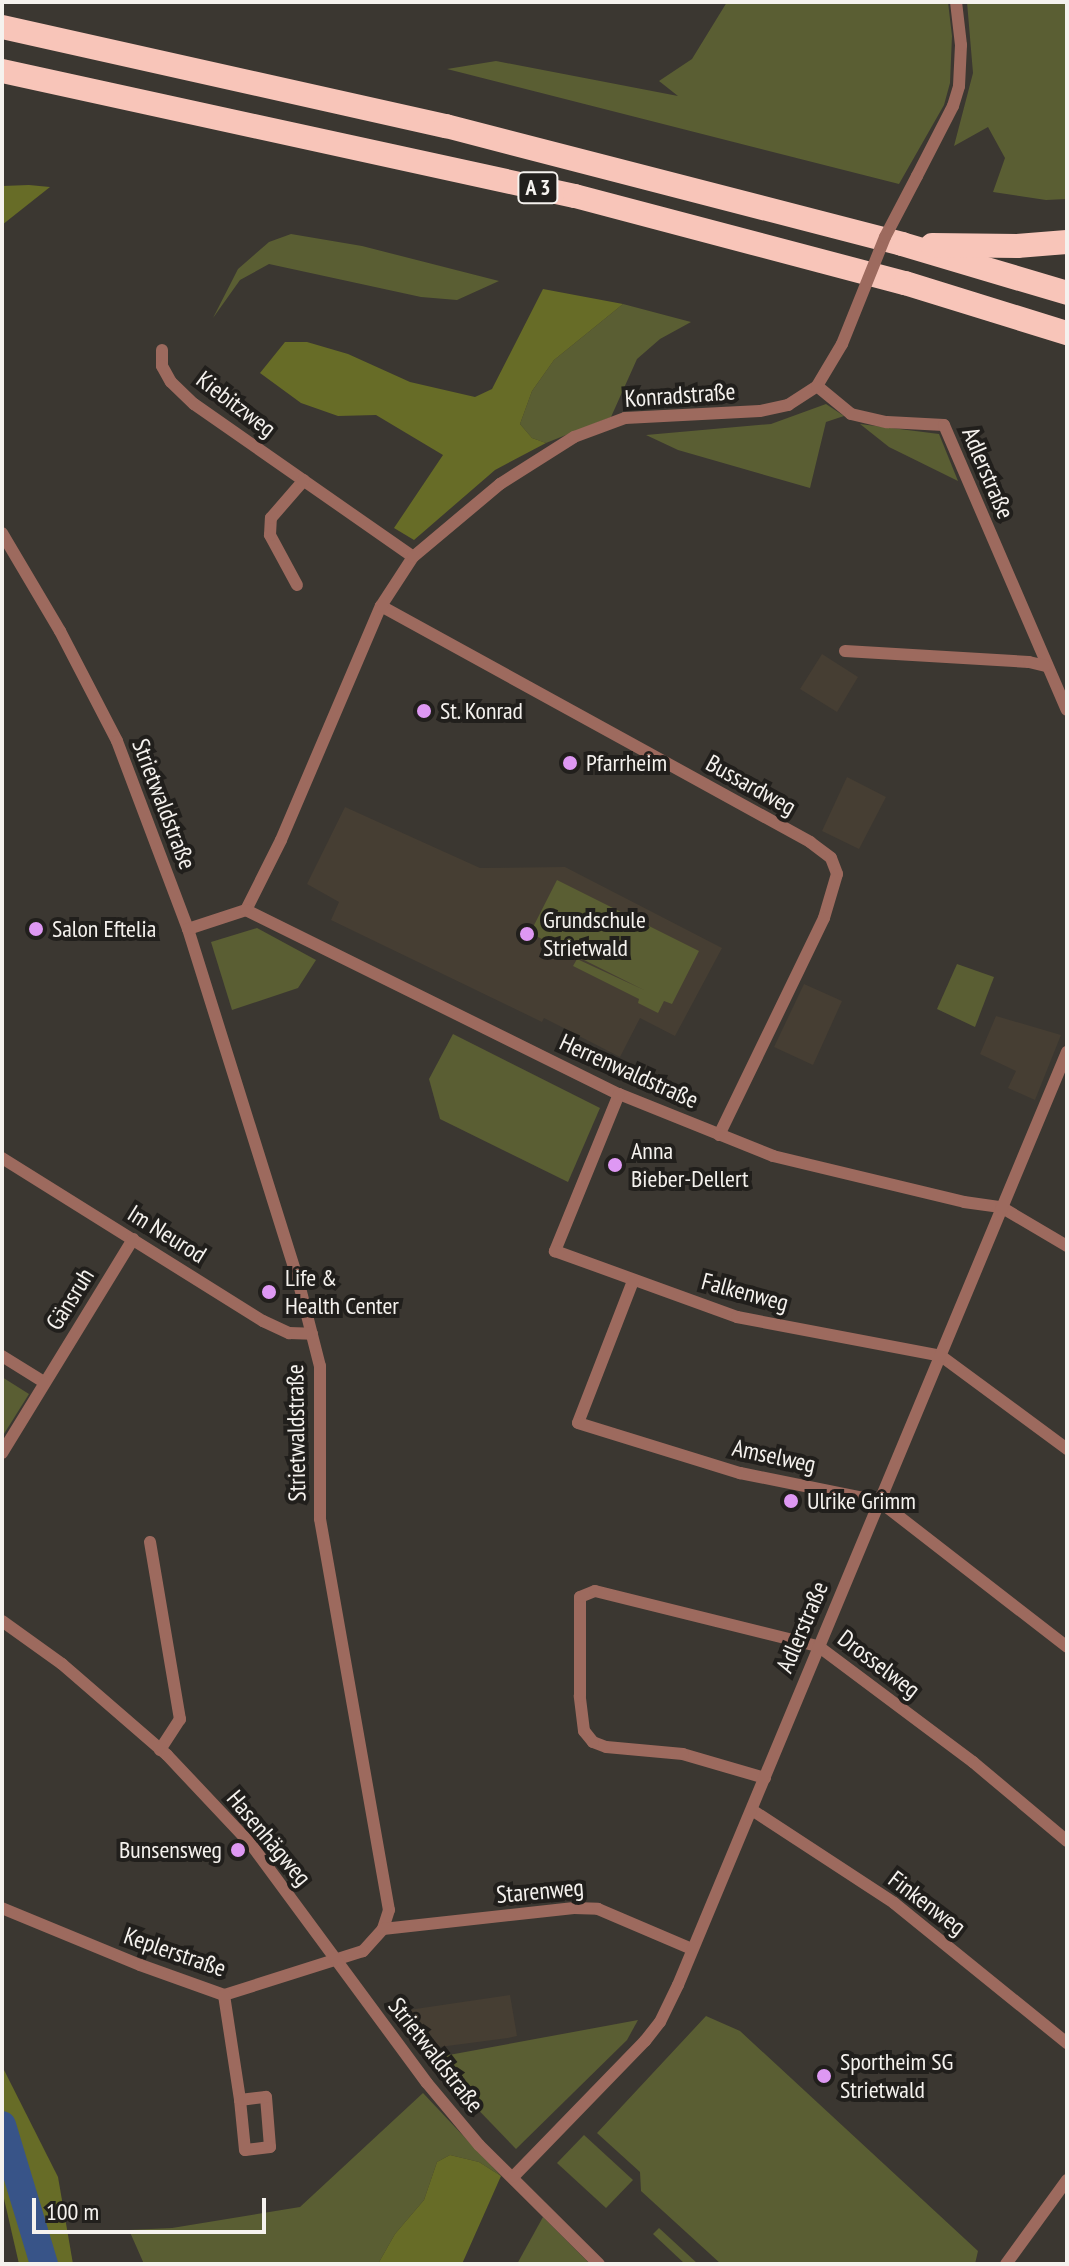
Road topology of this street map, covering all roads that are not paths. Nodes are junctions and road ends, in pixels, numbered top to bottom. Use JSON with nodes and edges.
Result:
{"nodes":[{"id":1,"x":956,"y":2,"type":"edge"},
{"id":2,"x":2,"y":27,"type":"edge"},
{"id":3,"x":2,"y":71,"type":"edge"},
{"id":4,"x":1067,"y":242,"type":"edge"},
{"id":5,"x":902,"y":244,"type":"junction"},
{"id":6,"x":1067,"y":293,"type":"edge"},
{"id":7,"x":1067,"y":333,"type":"edge"},
{"id":8,"x":162,"y":350,"type":"dead end"},
{"id":9,"x":817,"y":386,"type":"junction"},
{"id":10,"x":304,"y":480,"type":"junction"},
{"id":11,"x":2,"y":533,"type":"edge"},
{"id":12,"x":413,"y":557,"type":"junction"},
{"id":13,"x":297,"y":585,"type":"dead end"},
{"id":14,"x":381,"y":606,"type":"junction"},
{"id":15,"x":845,"y":651,"type":"dead end"},
{"id":16,"x":1046,"y":666,"type":"junction"},
{"id":17,"x":1067,"y":710,"type":"edge"},
{"id":18,"x":246,"y":910,"type":"junction"},
{"id":19,"x":188,"y":929,"type":"junction"},
{"id":20,"x":1067,"y":1052,"type":"edge"},
{"id":21,"x":619,"y":1094,"type":"junction"},
{"id":22,"x":719,"y":1135,"type":"junction"},
{"id":23,"x":2,"y":1158,"type":"edge"},
{"id":24,"x":1001,"y":1207,"type":"junction"},
{"id":25,"x":133,"y":1239,"type":"junction"},
{"id":26,"x":1067,"y":1246,"type":"edge"},
{"id":27,"x":633,"y":1281,"type":"junction"},
{"id":28,"x":312,"y":1334,"type":"junction"},
{"id":29,"x":2,"y":1356,"type":"edge"},
{"id":30,"x":941,"y":1356,"type":"junction"},
{"id":31,"x":44,"y":1382,"type":"junction"},
{"id":32,"x":1067,"y":1449,"type":"edge"},
{"id":33,"x":2,"y":1453,"type":"edge"},
{"id":34,"x":879,"y":1501,"type":"junction"},
{"id":35,"x":150,"y":1542,"type":"dead end"},
{"id":36,"x":2,"y":1621,"type":"edge"},
{"id":37,"x":818,"y":1646,"type":"junction"},
{"id":38,"x":1067,"y":1647,"type":"edge"},
{"id":39,"x":160,"y":1750,"type":"junction"},
{"id":40,"x":765,"y":1778,"type":"junction"},
{"id":41,"x":752,"y":1810,"type":"junction"},
{"id":42,"x":1067,"y":1841,"type":"edge"},
{"id":43,"x":2,"y":1908,"type":"edge"},
{"id":44,"x":383,"y":1929,"type":"junction"},
{"id":45,"x":692,"y":1949,"type":"junction"},
{"id":46,"x":337,"y":1960,"type":"junction"},
{"id":47,"x":224,"y":1995,"type":"junction"},
{"id":48,"x":1067,"y":2043,"type":"edge"},
{"id":49,"x":240,"y":2100,"type":"junction"},
{"id":50,"x":513,"y":2177,"type":"junction"},
{"id":51,"x":1067,"y":2180,"type":"edge"},
{"id":52,"x":599,"y":2264,"type":"edge"},
{"id":53,"x":1006,"y":2264,"type":"edge"}],
"edges":[{"from":1,"to":9,"type":"street","name":"Konradstraße","bridge":true},
{"from":2,"to":5,"type":"highway","number":"A 3"},
{"from":3,"to":7,"type":"highway","number":"A 3"},
{"from":4,"to":5,"type":"highway"},
{"from":5,"to":6,"type":"highway","number":"A 3"},
{"from":8,"to":10,"type":"street","name":"Kiebitzweg"},
{"from":9,"to":12,"type":"street","name":"Konradstraße"},
{"from":9,"to":16,"type":"street","name":"Adlerstraße"},
{"from":10,"to":12,"type":"street","name":"Kiebitzweg"},
{"from":10,"to":13,"type":"street"},
{"from":11,"to":19,"type":"street","name":"Strietwaldstraße"},
{"from":12,"to":14,"type":"street","name":"Konradstraße"},
{"from":14,"to":18,"type":"street","name":"Konradstraße"},
{"from":14,"to":22,"type":"street","name":"Bussardweg"},
{"from":15,"to":16,"type":"street"},
{"from":16,"to":17,"type":"street","name":"Adlerstraße"},
{"from":18,"to":19,"type":"street"},
{"from":18,"to":21,"type":"street","name":"Herrenwaldstraße"},
{"from":19,"to":28,"type":"street","name":"Strietwaldstraße"},
{"from":20,"to":24,"type":"street","name":"Adlerstraße"},
{"from":21,"to":22,"type":"street","name":"Herrenwaldstraße"},
{"from":21,"to":27,"type":"street","name":"Falkenweg"},
{"from":22,"to":24,"type":"street","name":"Herrenwaldstraße"},
{"from":23,"to":25,"type":"street","name":"Im Neurod"},
{"from":24,"to":26,"type":"street","name":"Herrenwaldstraße"},
{"from":24,"to":30,"type":"street","name":"Adlerstraße"},
{"from":25,"to":28,"type":"street","name":"Im Neurod"},
{"from":25,"to":31,"type":"street","name":"Gänsruh"},
{"from":27,"to":30,"type":"street","name":"Falkenweg"},
{"from":27,"to":34,"type":"street","name":"Amselweg"},
{"from":28,"to":44,"type":"street","name":"Strietwaldstraße"},
{"from":29,"to":31,"type":"street"},
{"from":30,"to":32,"type":"street","name":"Falkenweg"},
{"from":30,"to":34,"type":"street","name":"Adlerstraße"},
{"from":31,"to":33,"type":"street","name":"Gänsruh"},
{"from":34,"to":37,"type":"street","name":"Adlerstraße"},
{"from":34,"to":38,"type":"street","name":"Amselweg"},
{"from":35,"to":39,"type":"street"},
{"from":36,"to":39,"type":"street","name":"Hasenhägweg"},
{"from":37,"to":40,"type":"street","name":"Adlerstraße"},
{"from":37,"to":40,"type":"street","name":"Drosselweg"},
{"from":37,"to":42,"type":"street","name":"Drosselweg"},
{"from":39,"to":46,"type":"street","name":"Hasenhägweg"},
{"from":40,"to":41,"type":"street","name":"Adlerstraße"},
{"from":41,"to":45,"type":"street","name":"Adlerstraße"},
{"from":41,"to":48,"type":"street","name":"Finkenweg"},
{"from":43,"to":47,"type":"street","name":"Keplerstraße"},
{"from":44,"to":45,"type":"street","name":"Starenweg"},
{"from":44,"to":46,"type":"street"},
{"from":45,"to":50,"type":"street","name":"Adlerstraße"},
{"from":46,"to":47,"type":"street","name":"Keplerstraße"},
{"from":46,"to":50,"type":"street","name":"Strietwaldstraße"},
{"from":47,"to":49,"type":"street"},
{"from":49,"to":49,"type":"street"},
{"from":50,"to":52,"type":"street","name":"Strietwaldstraße"},
{"from":51,"to":53,"type":"street"}]}
